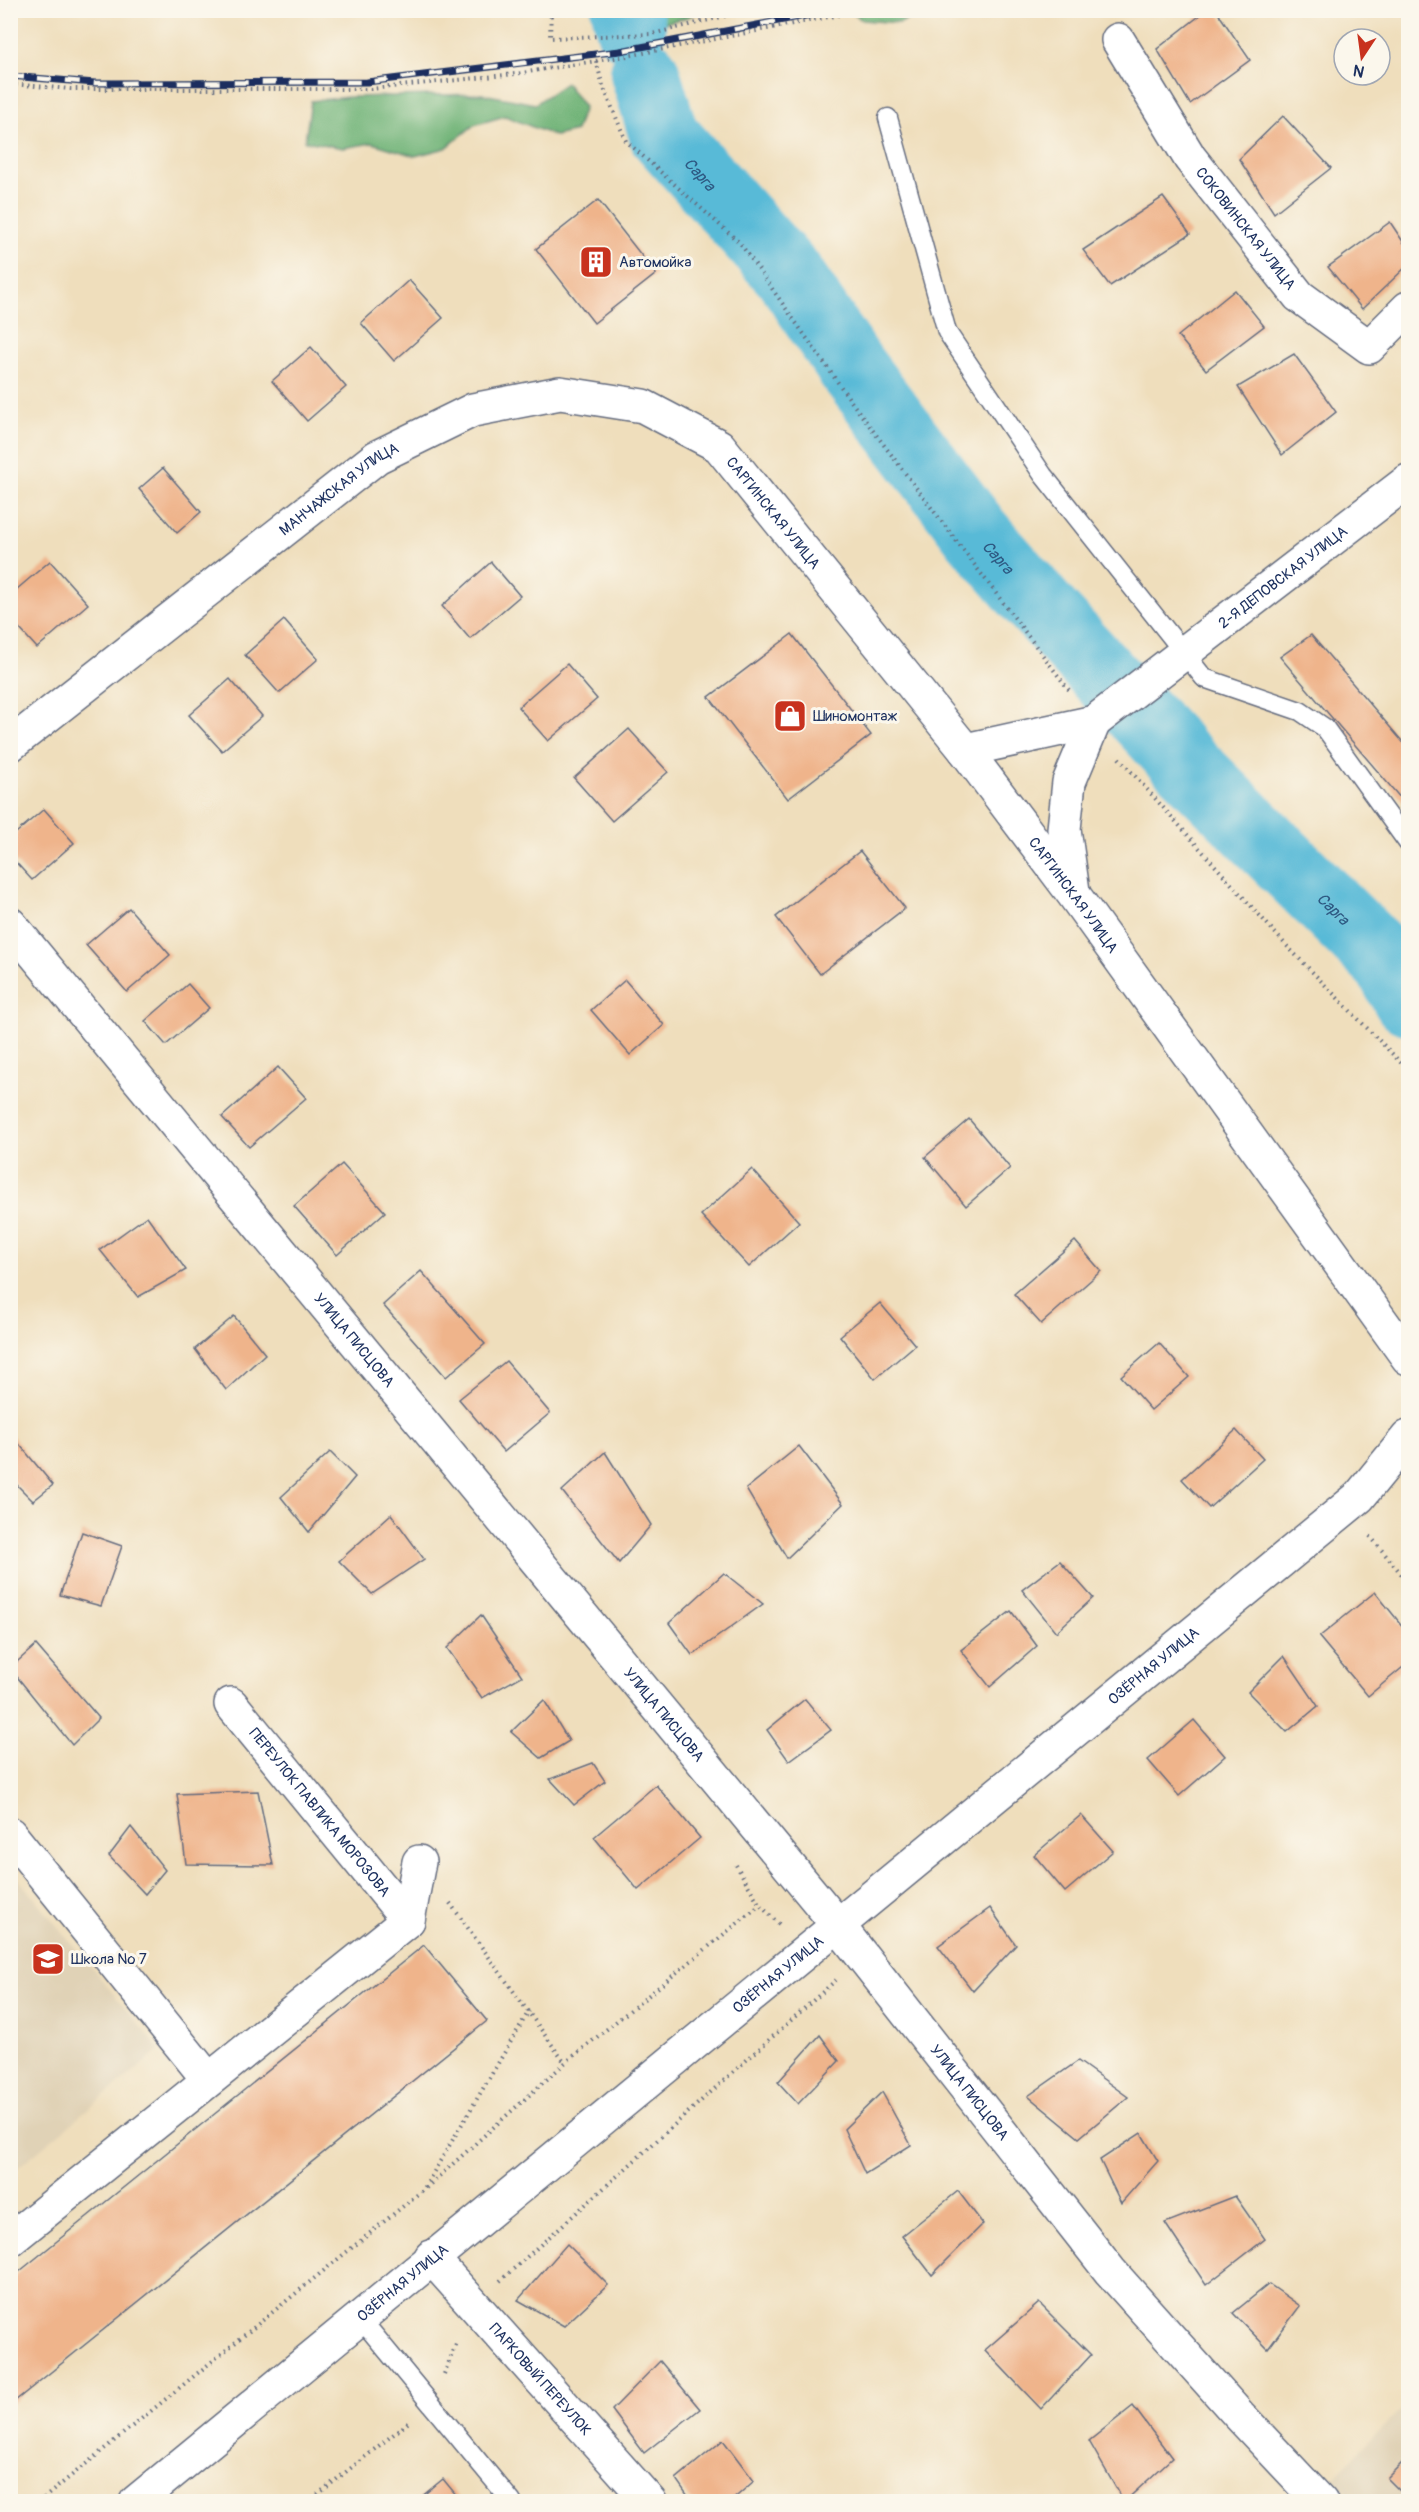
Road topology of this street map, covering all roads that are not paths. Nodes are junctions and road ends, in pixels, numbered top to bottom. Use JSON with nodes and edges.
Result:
{"nodes":[{"id":1,"x":1118,"y":40,"type":"dead end"},
{"id":2,"x":888,"y":118,"type":"dead end"},
{"id":3,"x":1408,"y":308,"type":"edge"},
{"id":4,"x":719,"y":446,"type":"joint"},
{"id":5,"x":1408,"y":481,"type":"edge"},
{"id":6,"x":1185,"y":653,"type":"junction"},
{"id":7,"x":1094,"y":722,"type":"junction"},
{"id":8,"x":10,"y":745,"type":"edge"},
{"id":9,"x":965,"y":750,"type":"junction"},
{"id":10,"x":1408,"y":843,"type":"edge"},
{"id":11,"x":1074,"y":895,"type":"junction"},
{"id":12,"x":10,"y":924,"type":"edge"},
{"id":13,"x":1408,"y":1358,"type":"edge"},
{"id":14,"x":1408,"y":1437,"type":"edge"},
{"id":15,"x":231,"y":1704,"type":"dead end"},
{"id":16,"x":10,"y":1834,"type":"edge"},
{"id":17,"x":420,"y":1862,"type":"road end"},
{"id":18,"x":408,"y":1920,"type":"junction"},
{"id":19,"x":837,"y":1924,"type":"junction"},
{"id":20,"x":208,"y":2079,"type":"junction"},
{"id":21,"x":10,"y":2240,"type":"edge"},
{"id":22,"x":431,"y":2257,"type":"junction"},
{"id":23,"x":360,"y":2318,"type":"junction"},
{"id":24,"x":136,"y":2502,"type":"edge"},
{"id":25,"x":512,"y":2502,"type":"edge"},
{"id":26,"x":650,"y":2502,"type":"edge"},
{"id":27,"x":1322,"y":2502,"type":"edge"}],
"edges":[{"from":1,"to":3,"type":"street","name":"СОКОВИНСКАЯ УЛИЦА"},
{"from":2,"to":6,"type":"lane"},
{"from":4,"to":8,"type":"street","name":"МАНЧАЖСКАЯ УЛИЦА"},
{"from":4,"to":9,"type":"street","name":"САРГИНСКАЯ УЛИЦА"},
{"from":5,"to":6,"type":"street","name":"2-Я ДЕПОВСКАЯ УЛИЦА"},
{"from":6,"to":7,"type":"street","name":"2-Я ДЕПОВСКАЯ УЛИЦА"},
{"from":6,"to":10,"type":"lane"},
{"from":7,"to":9,"type":"street"},
{"from":7,"to":11,"type":"street"},
{"from":9,"to":11,"type":"street","name":"САРГИНСКАЯ УЛИЦА"},
{"from":11,"to":13,"type":"street","name":"САРГИНСКАЯ УЛИЦА"},
{"from":12,"to":19,"type":"street","name":"УЛИЦА ПИСЦОВА"},
{"from":14,"to":19,"type":"street","name":"ОЗЁРНАЯ УЛИЦА"},
{"from":15,"to":18,"type":"street","name":"ПЕРЕУЛОК ПАВЛИКА МОРОЗОВА"},
{"from":16,"to":20,"type":"street"},
{"from":17,"to":18,"type":"street"},
{"from":18,"to":20,"type":"street"},
{"from":19,"to":22,"type":"street","name":"ОЗЁРНАЯ УЛИЦА"},
{"from":19,"to":27,"type":"street","name":"УЛИЦА ПИСЦОВА"},
{"from":20,"to":21,"type":"street"},
{"from":22,"to":23,"type":"street","name":"ОЗЁРНАЯ УЛИЦА"},
{"from":22,"to":26,"type":"street","name":"ПАРКОВЫЙ ПЕРЕУЛОК"},
{"from":23,"to":24,"type":"street","name":"ОЗЁРНАЯ УЛИЦА"},
{"from":23,"to":25,"type":"lane"}]}
